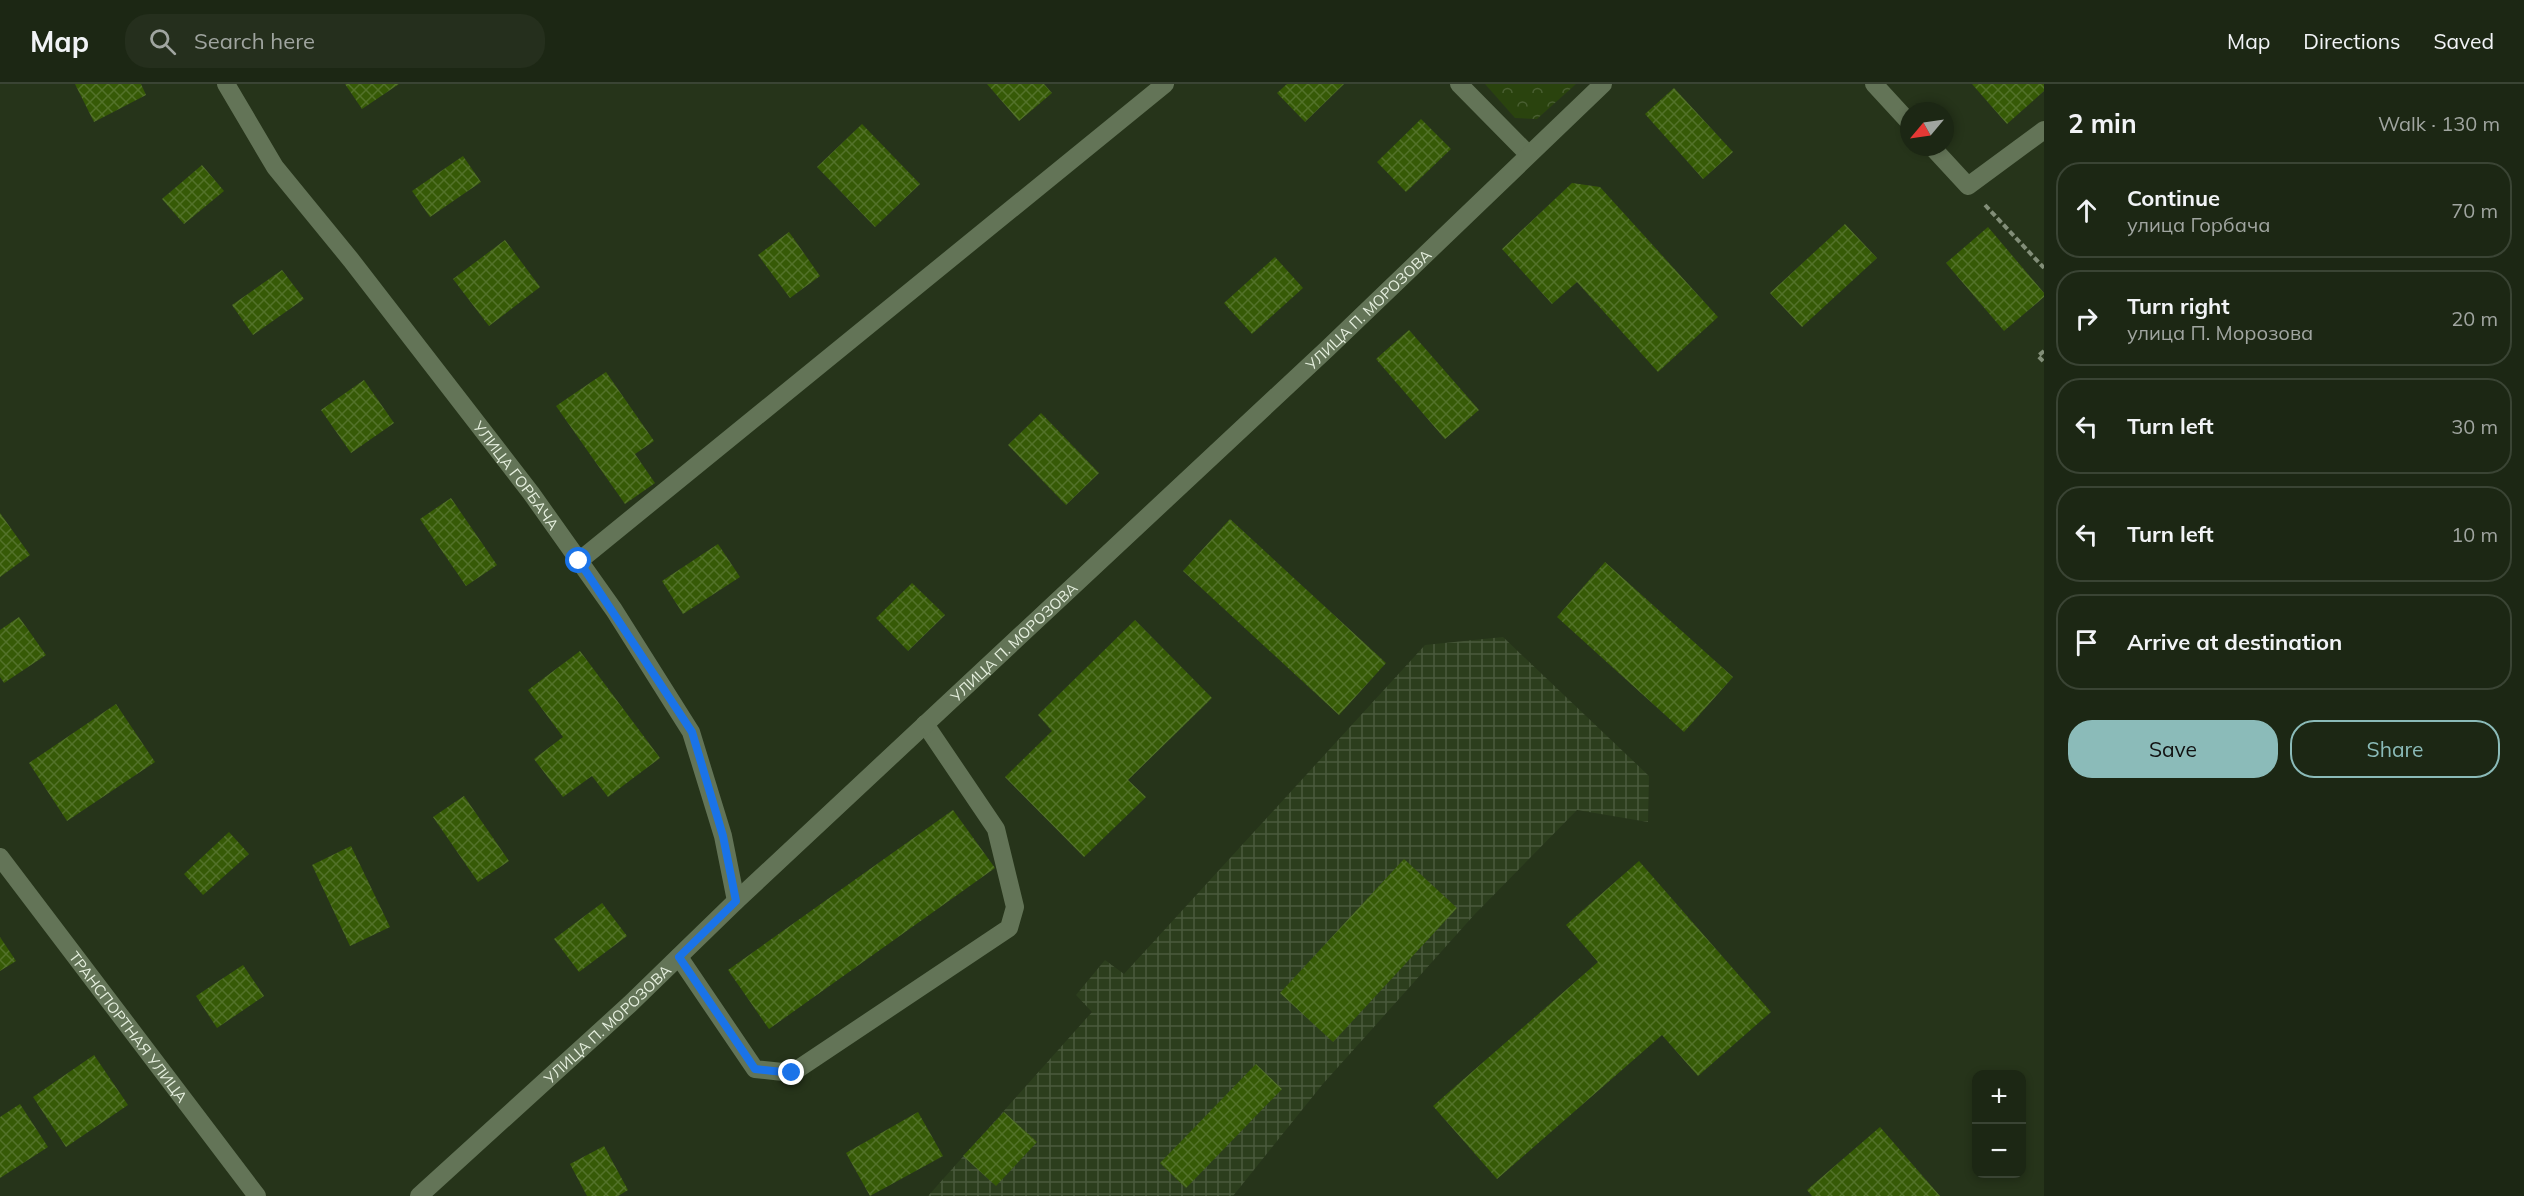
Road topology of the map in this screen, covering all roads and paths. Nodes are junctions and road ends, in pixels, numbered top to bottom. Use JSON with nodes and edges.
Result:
{"nodes":[{"id":1,"x":226,"y":84,"type":"edge"},
{"id":2,"x":1165,"y":84,"type":"edge"},
{"id":3,"x":1459,"y":84,"type":"edge"},
{"id":4,"x":1603,"y":84,"type":"edge"},
{"id":5,"x":1874,"y":84,"type":"edge"},
{"id":6,"x":1900,"y":112,"type":"edge"},
{"id":7,"x":2044,"y":130,"type":"edge"},
{"id":8,"x":1528,"y":154,"type":"junction"},
{"id":9,"x":1940,"y":156,"type":"edge"},
{"id":10,"x":1968,"y":186,"type":"junction"},
{"id":11,"x":2044,"y":268,"type":"edge"},
{"id":12,"x":2044,"y":351,"type":"edge"},
{"id":13,"x":2044,"y":362,"type":"edge"},
{"id":14,"x":579,"y":561,"type":"junction"},
{"id":15,"x":925,"y":724,"type":"junction"},
{"id":16,"x":0,"y":857,"type":"edge"},
{"id":17,"x":736,"y":901,"type":"junction"},
{"id":18,"x":679,"y":957,"type":"junction"},
{"id":19,"x":257,"y":1196,"type":"edge"},
{"id":20,"x":419,"y":1196,"type":"edge"}],
"edges":[{"from":1,"to":14,"type":"street","name":"УЛИЦА ГОРБАЧА"},
{"from":2,"to":14,"type":"street"},
{"from":3,"to":8,"type":"street"},
{"from":4,"to":8,"type":"street","name":"УЛИЦА П. МОРОЗОВА"},
{"from":5,"to":6,"type":"street"},
{"from":7,"to":10,"type":"street"},
{"from":8,"to":15,"type":"street","name":"УЛИЦА П. МОРОЗОВА"},
{"from":9,"to":10,"type":"street"},
{"from":10,"to":11,"type":"path"},
{"from":12,"to":13,"type":"path"},
{"from":14,"to":17,"type":"street","name":"УЛИЦА ГОРБАЧА"},
{"from":15,"to":17,"type":"street","name":"УЛИЦА П. МОРОЗОВА"},
{"from":15,"to":18,"type":"street"},
{"from":16,"to":19,"type":"street","name":"ТРАНСПОРТНАЯ УЛИЦА"},
{"from":17,"to":18,"type":"street","name":"УЛИЦА П. МОРОЗОВА"},
{"from":18,"to":20,"type":"street","name":"УЛИЦА П. МОРОЗОВА"}]}
